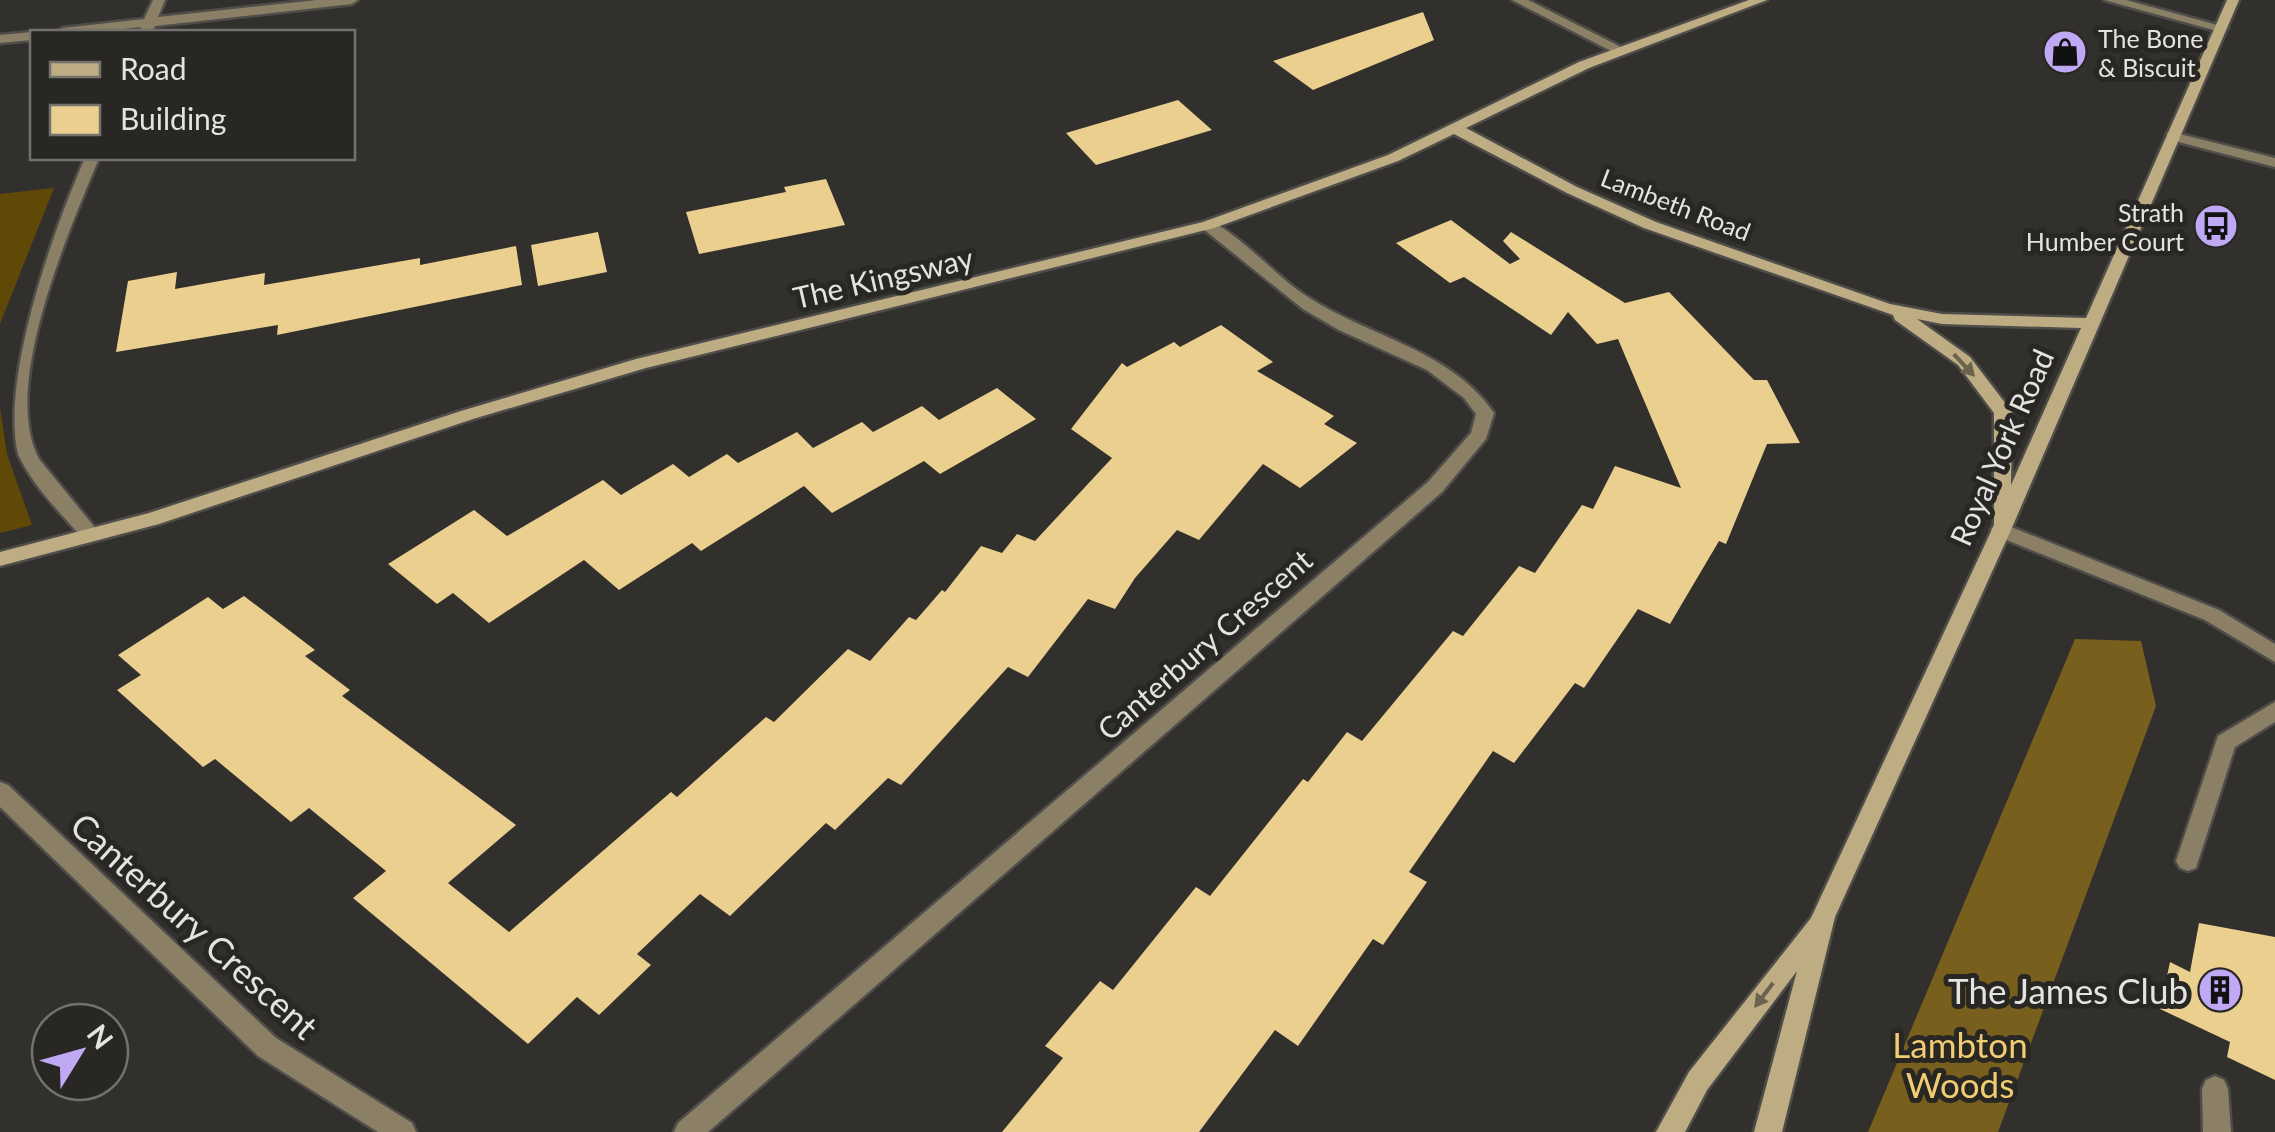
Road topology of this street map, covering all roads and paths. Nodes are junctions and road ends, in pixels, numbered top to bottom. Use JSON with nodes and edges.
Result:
{"nodes":[{"id":1,"x":159,"y":0,"type":"edge"},
{"id":2,"x":352,"y":0,"type":"edge"},
{"id":3,"x":1518,"y":0,"type":"edge"},
{"id":4,"x":1761,"y":0,"type":"edge"},
{"id":5,"x":2110,"y":0,"type":"edge"},
{"id":6,"x":2233,"y":0,"type":"edge"},
{"id":7,"x":148,"y":27,"type":"edge"},
{"id":8,"x":2221,"y":28,"type":"junction"},
{"id":9,"x":97,"y":30,"type":"edge"},
{"id":10,"x":30,"y":36,"type":"edge"},
{"id":11,"x":0,"y":39,"type":"edge"},
{"id":12,"x":1622,"y":51,"type":"junction"},
{"id":13,"x":1456,"y":129,"type":"junction"},
{"id":14,"x":2172,"y":136,"type":"junction"},
{"id":15,"x":91,"y":160,"type":"edge"},
{"id":16,"x":2275,"y":163,"type":"edge"},
{"id":17,"x":1208,"y":224,"type":"junction"},
{"id":18,"x":1886,"y":308,"type":"junction"},
{"id":19,"x":2092,"y":323,"type":"junction"},
{"id":20,"x":2001,"y":530,"type":"junction"},
{"id":21,"x":91,"y":534,"type":"junction"},
{"id":22,"x":0,"y":559,"type":"edge"},
{"id":23,"x":2275,"y":654,"type":"edge"},
{"id":24,"x":2275,"y":711,"type":"edge"},
{"id":25,"x":0,"y":792,"type":"edge"},
{"id":26,"x":2188,"y":861,"type":"dead end"},
{"id":27,"x":1822,"y":917,"type":"junction"},
{"id":28,"x":2215,"y":1089,"type":"dead end"},
{"id":29,"x":402,"y":1132,"type":"edge"},
{"id":30,"x":688,"y":1132,"type":"edge"},
{"id":31,"x":1670,"y":1132,"type":"edge"},
{"id":32,"x":1768,"y":1132,"type":"edge"},
{"id":33,"x":2218,"y":1132,"type":"edge"}],
"edges":[{"from":1,"to":7,"type":"street"},
{"from":2,"to":7,"type":"street"},
{"from":3,"to":12,"type":"street"},
{"from":4,"to":12,"type":"main road","name":"The Kingsway"},
{"from":5,"to":8,"type":"street"},
{"from":6,"to":8,"type":"main road","name":"Royal York Road"},
{"from":7,"to":9,"type":"street"},
{"from":8,"to":14,"type":"main road","name":"Royal York Road"},
{"from":10,"to":11,"type":"street"},
{"from":12,"to":13,"type":"main road","name":"The Kingsway"},
{"from":13,"to":17,"type":"main road","name":"The Kingsway"},
{"from":13,"to":18,"type":"main road","name":"Lambeth Road"},
{"from":14,"to":16,"type":"street"},
{"from":14,"to":19,"type":"main road","name":"Royal York Road"},
{"from":15,"to":21,"type":"street"},
{"from":17,"to":21,"type":"main road","name":"The Kingsway"},
{"from":17,"to":30,"type":"street","name":"Canterbury Crescent"},
{"from":18,"to":19,"type":"main road"},
{"from":18,"to":20,"type":"main road","one_way":true},
{"from":19,"to":20,"type":"main road","name":"Royal York Road"},
{"from":20,"to":23,"type":"street"},
{"from":20,"to":27,"type":"main road","name":"Royal York Road"},
{"from":21,"to":22,"type":"main road","name":"The Kingsway"},
{"from":24,"to":26,"type":"street"},
{"from":25,"to":29,"type":"street","name":"Canterbury Crescent"},
{"from":27,"to":31,"type":"main road","name":"Royal York Road","one_way":true},
{"from":27,"to":32,"type":"main road","name":"Royal York Road"},
{"from":28,"to":33,"type":"street"}]}
